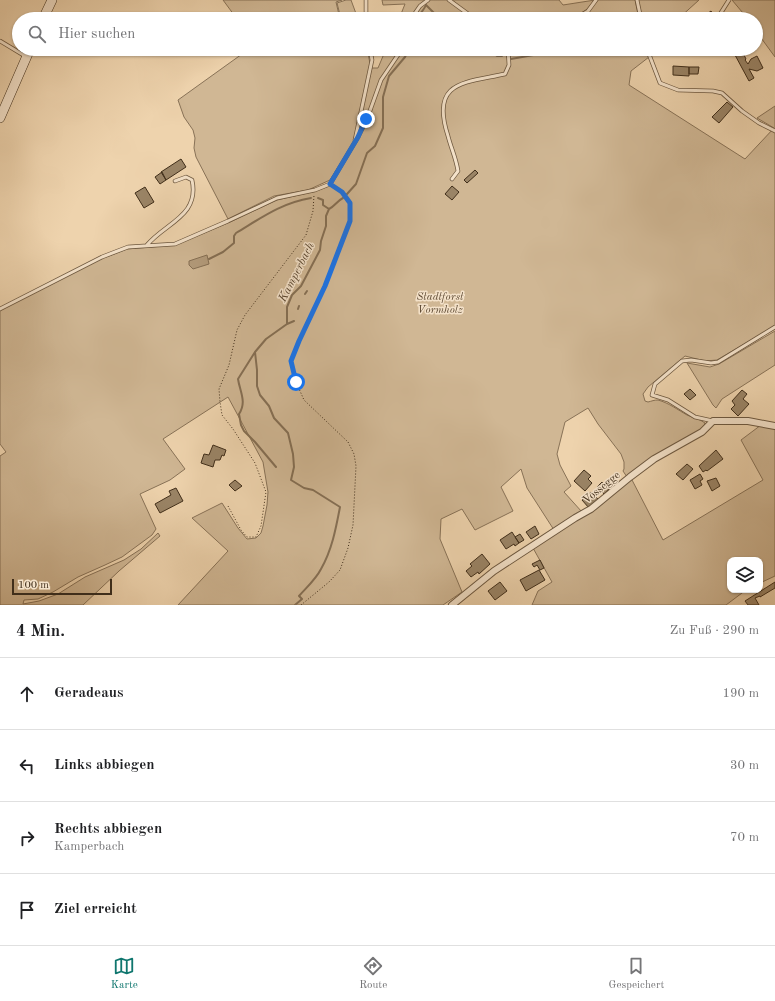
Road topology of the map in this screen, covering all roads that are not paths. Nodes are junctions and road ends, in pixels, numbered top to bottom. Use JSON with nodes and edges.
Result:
{"nodes":[{"id":1,"x":52,"y":0,"type":"edge"},
{"id":2,"x":366,"y":0,"type":"edge"},
{"id":3,"x":428,"y":0,"type":"edge"},
{"id":4,"x":449,"y":0,"type":"edge"},
{"id":5,"x":596,"y":0,"type":"edge"},
{"id":6,"x":637,"y":0,"type":"edge"},
{"id":7,"x":729,"y":0,"type":"edge"},
{"id":8,"x":47,"y":12,"type":"edge"},
{"id":9,"x":366,"y":12,"type":"edge"},
{"id":10,"x":416,"y":12,"type":"edge"},
{"id":11,"x":465,"y":12,"type":"edge"},
{"id":12,"x":586,"y":12,"type":"edge"},
{"id":13,"x":640,"y":12,"type":"edge"},
{"id":14,"x":721,"y":12,"type":"edge"},
{"id":15,"x":0,"y":41,"type":"edge"},
{"id":16,"x":12,"y":49,"type":"edge"},
{"id":17,"x":27,"y":56,"type":"edge"},
{"id":18,"x":371,"y":56,"type":"edge"},
{"id":19,"x":397,"y":56,"type":"edge"},
{"id":20,"x":508,"y":56,"type":"edge"},
{"id":21,"x":650,"y":56,"type":"edge"},
{"id":22,"x":0,"y":118,"type":"edge"},
{"id":23,"x":775,"y":131,"type":"edge"},
{"id":24,"x":356,"y":140,"type":"junction"},
{"id":25,"x":452,"y":179,"type":"dead end"},
{"id":26,"x":175,"y":181,"type":"dead end"},
{"id":27,"x":147,"y":245,"type":"junction"},
{"id":28,"x":0,"y":309,"type":"edge"},
{"id":29,"x":775,"y":327,"type":"edge"},
{"id":30,"x":713,"y":421,"type":"junction"},
{"id":31,"x":775,"y":426,"type":"edge"},
{"id":32,"x":452,"y":605,"type":"edge"}],
"edges":[{"from":1,"to":8,"type":"street"},
{"from":2,"to":9,"type":"lane"},
{"from":3,"to":10,"type":"lane"},
{"from":4,"to":11,"type":"lane"},
{"from":5,"to":12,"type":"lane"},
{"from":6,"to":13,"type":"lane"},
{"from":7,"to":14,"type":"lane"},
{"from":15,"to":16,"type":"lane"},
{"from":17,"to":22,"type":"street"},
{"from":18,"to":24,"type":"lane"},
{"from":19,"to":24,"type":"lane"},
{"from":20,"to":25,"type":"lane"},
{"from":21,"to":23,"type":"lane"},
{"from":24,"to":27,"type":"lane"},
{"from":26,"to":27,"type":"lane"},
{"from":27,"to":28,"type":"lane"},
{"from":29,"to":30,"type":"lane"},
{"from":30,"to":31,"type":"street"},
{"from":30,"to":32,"type":"street","name":"Vossegge"}]}
